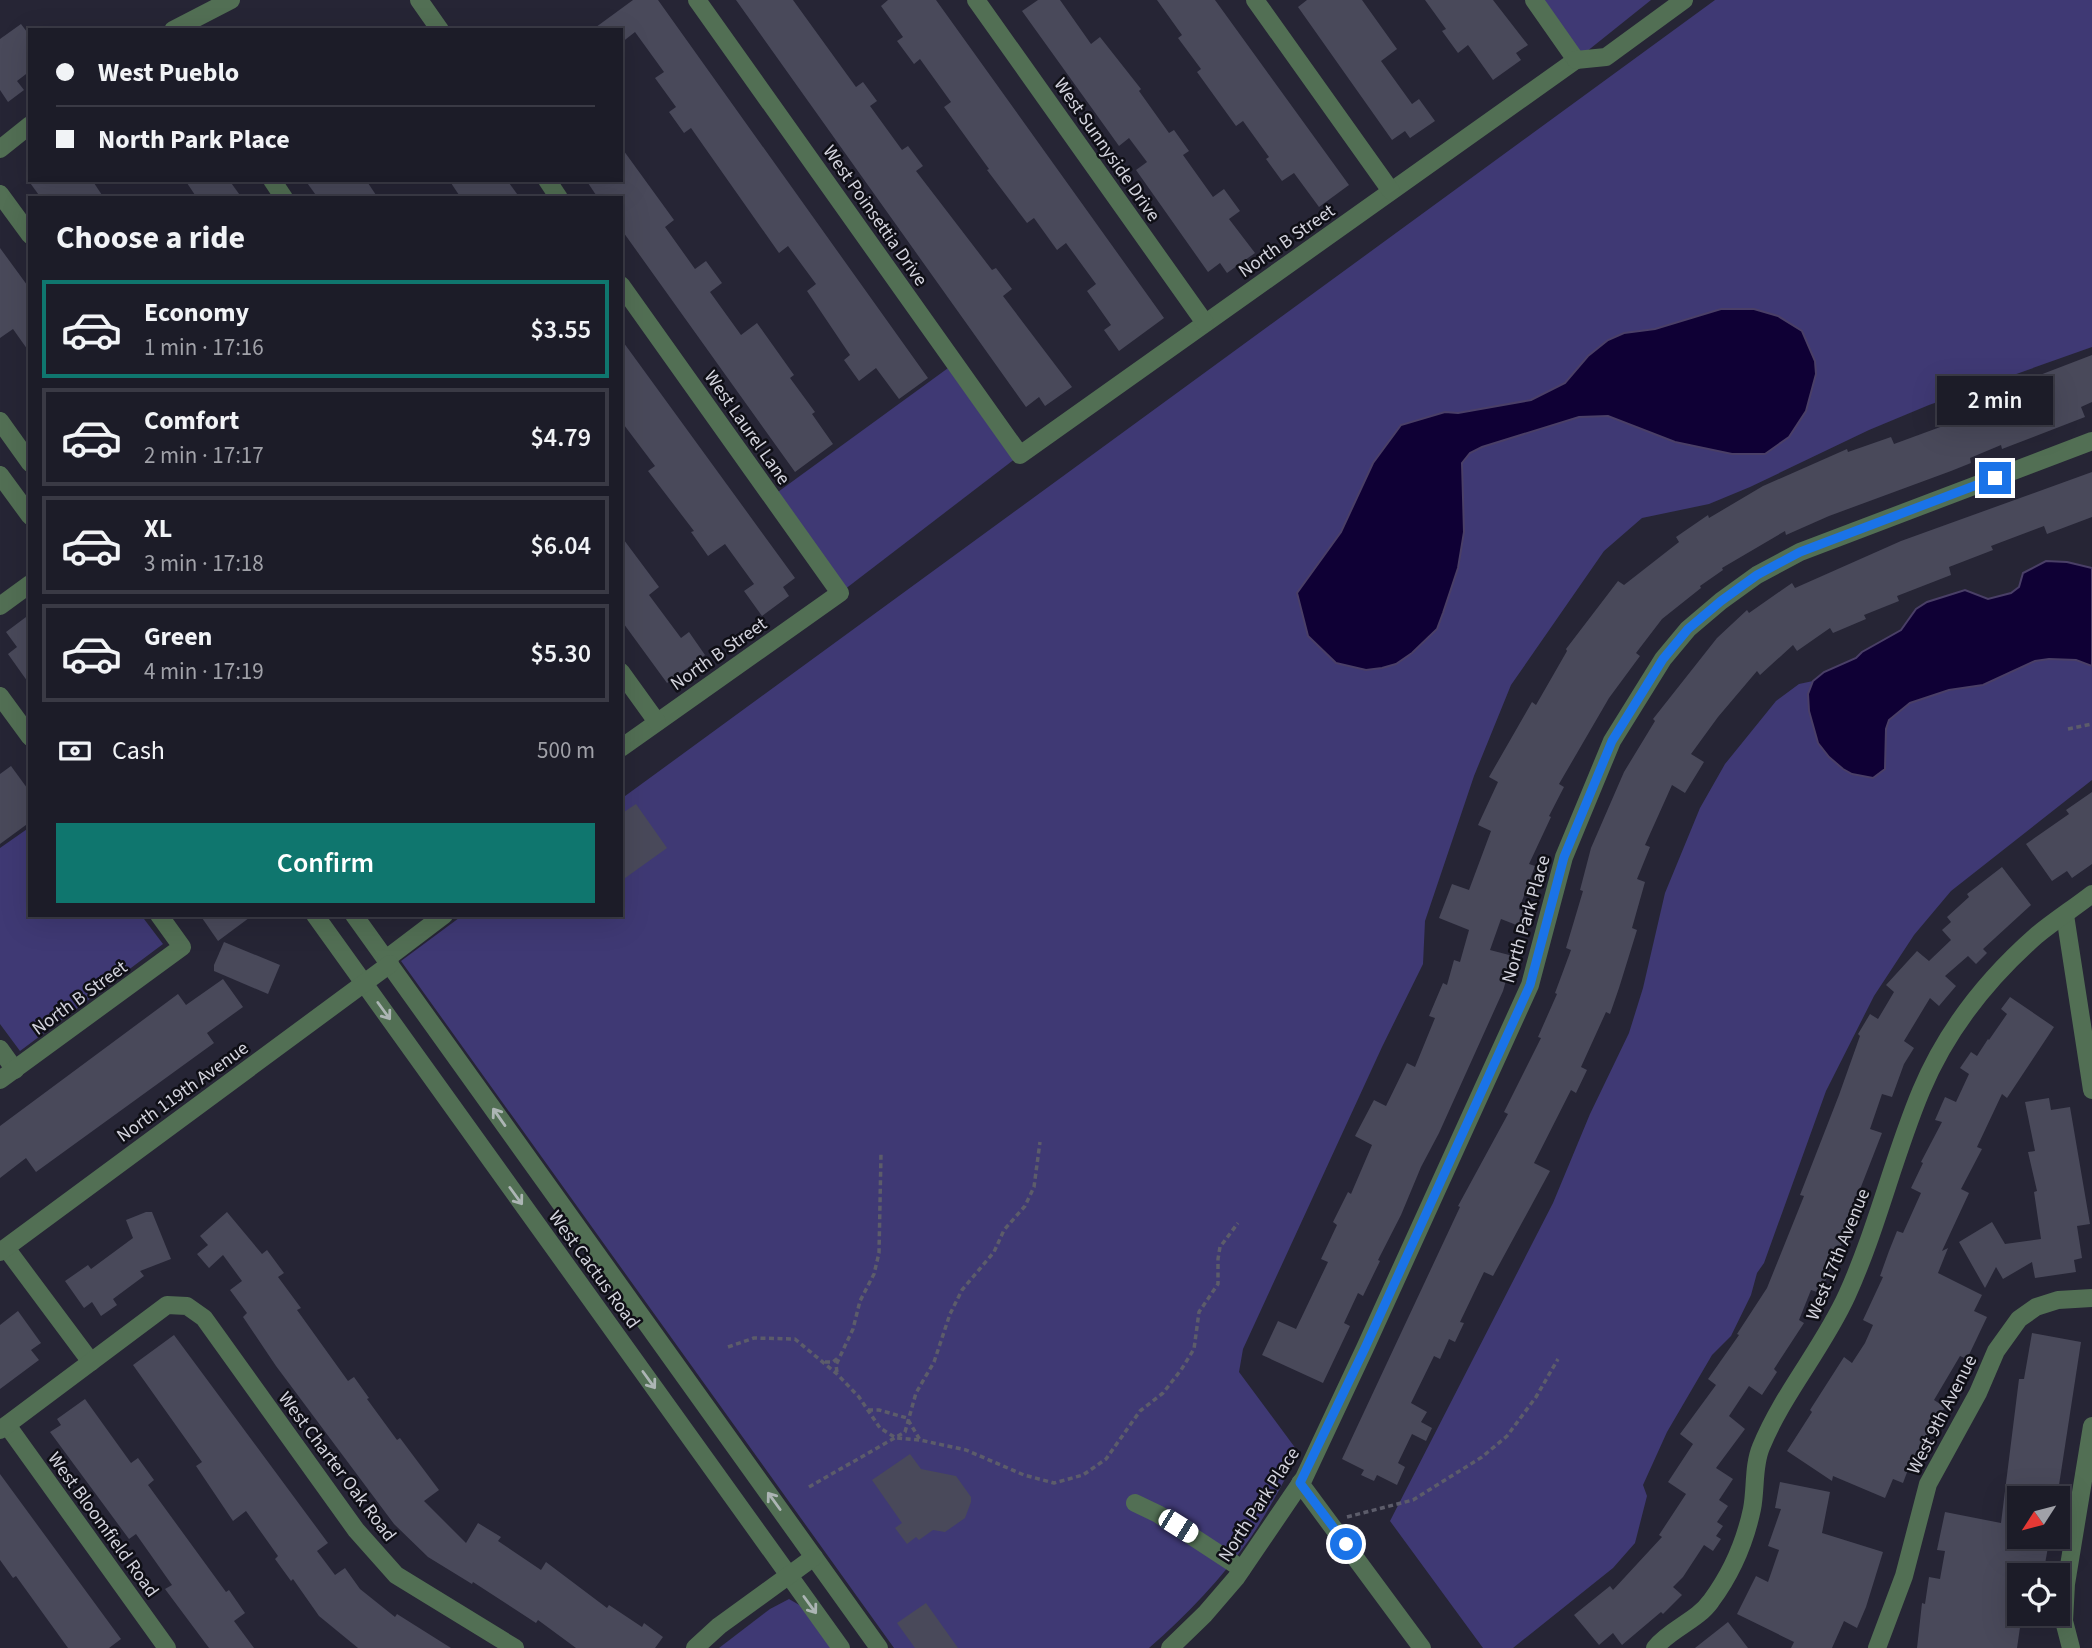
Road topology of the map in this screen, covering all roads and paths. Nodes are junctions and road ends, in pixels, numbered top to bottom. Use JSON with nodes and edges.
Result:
{"nodes":[{"id":1,"x":232,"y":0,"type":"edge"},
{"id":2,"x":419,"y":0,"type":"edge"},
{"id":3,"x":697,"y":0,"type":"edge"},
{"id":4,"x":976,"y":0,"type":"edge"},
{"id":5,"x":1255,"y":0,"type":"edge"},
{"id":6,"x":1534,"y":0,"type":"edge"},
{"id":7,"x":1684,"y":0,"type":"edge"},
{"id":8,"x":177,"y":28,"type":"edge"},
{"id":9,"x":439,"y":28,"type":"edge"},
{"id":10,"x":1576,"y":60,"type":"junction"},
{"id":11,"x":28,"y":127,"type":"edge"},
{"id":12,"x":0,"y":149,"type":"edge"},
{"id":13,"x":1391,"y":191,"type":"junction"},
{"id":14,"x":0,"y":194,"type":"edge"},
{"id":15,"x":28,"y":232,"type":"edge"},
{"id":16,"x":623,"y":288,"type":"edge"},
{"id":17,"x":1205,"y":323,"type":"junction"},
{"id":18,"x":0,"y":421,"type":"edge"},
{"id":19,"x":2092,"y":441,"type":"edge"},
{"id":20,"x":1020,"y":454,"type":"joint"},
{"id":21,"x":28,"y":460,"type":"edge"},
{"id":22,"x":0,"y":475,"type":"edge"},
{"id":23,"x":28,"y":513,"type":"edge"},
{"id":24,"x":28,"y":585,"type":"edge"},
{"id":25,"x":840,"y":593,"type":"joint"},
{"id":26,"x":0,"y":606,"type":"edge"},
{"id":27,"x":623,"y":675,"type":"edge"},
{"id":28,"x":0,"y":696,"type":"edge"},
{"id":29,"x":657,"y":722,"type":"junction"},
{"id":30,"x":2092,"y":724,"type":"edge"},
{"id":31,"x":2068,"y":729,"type":"dead end"},
{"id":32,"x":28,"y":734,"type":"edge"},
{"id":33,"x":623,"y":747,"type":"edge"},
{"id":34,"x":2092,"y":894,"type":"edge"},
{"id":35,"x":2065,"y":915,"type":"junction"},
{"id":36,"x":160,"y":917,"type":"edge"},
{"id":37,"x":317,"y":917,"type":"edge"},
{"id":38,"x":355,"y":917,"type":"edge"},
{"id":39,"x":442,"y":917,"type":"edge"},
{"id":40,"x":388,"y":962,"type":"junction"},
{"id":41,"x":364,"y":983,"type":"junction"},
{"id":42,"x":0,"y":1049,"type":"edge"},
{"id":43,"x":7,"y":1075,"type":"edge"},
{"id":44,"x":2092,"y":1090,"type":"edge"},
{"id":45,"x":1041,"y":1142,"type":"dead end"},
{"id":46,"x":881,"y":1154,"type":"dead end"},
{"id":47,"x":1238,"y":1223,"type":"dead end"},
{"id":48,"x":3,"y":1250,"type":"edge"},
{"id":49,"x":2092,"y":1298,"type":"edge"},
{"id":50,"x":728,"y":1347,"type":"dead end"},
{"id":51,"x":839,"y":1357,"type":"junction"},
{"id":52,"x":1558,"y":1359,"type":"dead end"},
{"id":53,"x":91,"y":1362,"type":"junction"},
{"id":54,"x":825,"y":1362,"type":"junction"},
{"id":55,"x":837,"y":1374,"type":"junction"},
{"id":56,"x":867,"y":1410,"type":"junction"},
{"id":57,"x":907,"y":1418,"type":"junction"},
{"id":58,"x":2092,"y":1426,"type":"edge"},
{"id":59,"x":4,"y":1428,"type":"edge"},
{"id":60,"x":896,"y":1438,"type":"junction"},
{"id":61,"x":920,"y":1440,"type":"junction"},
{"id":62,"x":1300,"y":1483,"type":"junction"},
{"id":63,"x":809,"y":1487,"type":"dead end"},
{"id":64,"x":1135,"y":1503,"type":"dead end"},
{"id":65,"x":1330,"y":1523,"type":"junction"},
{"id":66,"x":814,"y":1557,"type":"junction"},
{"id":67,"x":1242,"y":1569,"type":"junction"},
{"id":68,"x":788,"y":1575,"type":"junction"},
{"id":69,"x":167,"y":1648,"type":"edge"},
{"id":70,"x":515,"y":1648,"type":"edge"},
{"id":71,"x":695,"y":1648,"type":"edge"},
{"id":72,"x":841,"y":1648,"type":"edge"},
{"id":73,"x":879,"y":1648,"type":"edge"},
{"id":74,"x":1170,"y":1648,"type":"edge"},
{"id":75,"x":1422,"y":1648,"type":"edge"},
{"id":76,"x":1655,"y":1648,"type":"edge"},
{"id":77,"x":1877,"y":1648,"type":"edge"},
{"id":78,"x":2071,"y":1648,"type":"edge"}],
"edges":[{"from":1,"to":8,"type":"street"},
{"from":2,"to":9,"type":"street"},
{"from":3,"to":20,"type":"street","name":"West Poinsettia Drive"},
{"from":4,"to":17,"type":"street","name":"West Sunnyside Drive"},
{"from":5,"to":13,"type":"street"},
{"from":6,"to":10,"type":"street"},
{"from":7,"to":10,"type":"street"},
{"from":10,"to":13,"type":"street","name":"North B Street"},
{"from":11,"to":12,"type":"street"},
{"from":13,"to":17,"type":"street","name":"North B Street"},
{"from":14,"to":15,"type":"street"},
{"from":16,"to":25,"type":"street","name":"West Laurel Lane"},
{"from":17,"to":20,"type":"street","name":"North B Street"},
{"from":18,"to":21,"type":"street"},
{"from":19,"to":62,"type":"street","name":"North Park Place"},
{"from":22,"to":23,"type":"street"},
{"from":24,"to":26,"type":"street"},
{"from":25,"to":29,"type":"street","name":"North B Street"},
{"from":27,"to":29,"type":"street"},
{"from":28,"to":32,"type":"street"},
{"from":29,"to":33,"type":"street","name":"North B Street"},
{"from":30,"to":31,"type":"path"},
{"from":34,"to":35,"type":"street","name":"West 17th Avenue"},
{"from":35,"to":44,"type":"street"},
{"from":35,"to":76,"type":"street","name":"West 17th Avenue"},
{"from":36,"to":43,"type":"street","name":"North B Street"},
{"from":37,"to":41,"type":"street","name":"West Cactus Road"},
{"from":38,"to":40,"type":"street","name":"West Cactus Road"},
{"from":39,"to":40,"type":"street","name":"North 119th Avenue"},
{"from":40,"to":41,"type":"street","name":"North 119th Avenue"},
{"from":66,"to":40,"type":"street","name":"West Cactus Road","one_way":true},
{"from":41,"to":48,"type":"street","name":"North 119th Avenue"},
{"from":41,"to":68,"type":"street","name":"West Cactus Road","one_way":true},
{"from":42,"to":43,"type":"street"},
{"from":45,"to":57,"type":"path"},
{"from":46,"to":51,"type":"path"},
{"from":47,"to":61,"type":"path"},
{"from":48,"to":53,"type":"street"},
{"from":49,"to":77,"type":"street","name":"West 9th Avenue"},
{"from":50,"to":54,"type":"path"},
{"from":51,"to":54,"type":"path"},
{"from":51,"to":55,"type":"path"},
{"from":52,"to":65,"type":"path"},
{"from":53,"to":59,"type":"street"},
{"from":53,"to":70,"type":"street","name":"West Charter Oak Road"},
{"from":54,"to":55,"type":"path"},
{"from":55,"to":56,"type":"path"},
{"from":56,"to":57,"type":"path"},
{"from":56,"to":60,"type":"path"},
{"from":57,"to":60,"type":"path"},
{"from":57,"to":61,"type":"path"},
{"from":58,"to":78,"type":"street"},
{"from":59,"to":69,"type":"street","name":"West Bloomfield Road"},
{"from":60,"to":61,"type":"path"},
{"from":60,"to":63,"type":"path"},
{"from":62,"to":65,"type":"street"},
{"from":62,"to":67,"type":"street","name":"North Park Place"},
{"from":64,"to":67,"type":"street"},
{"from":65,"to":75,"type":"street"},
{"from":66,"to":68,"type":"street"},
{"from":66,"to":73,"type":"street","name":"West Cactus Road"},
{"from":67,"to":74,"type":"street","name":"North Park Place"},
{"from":68,"to":71,"type":"street"},
{"from":68,"to":72,"type":"street","name":"West Cactus Road","one_way":true}]}
